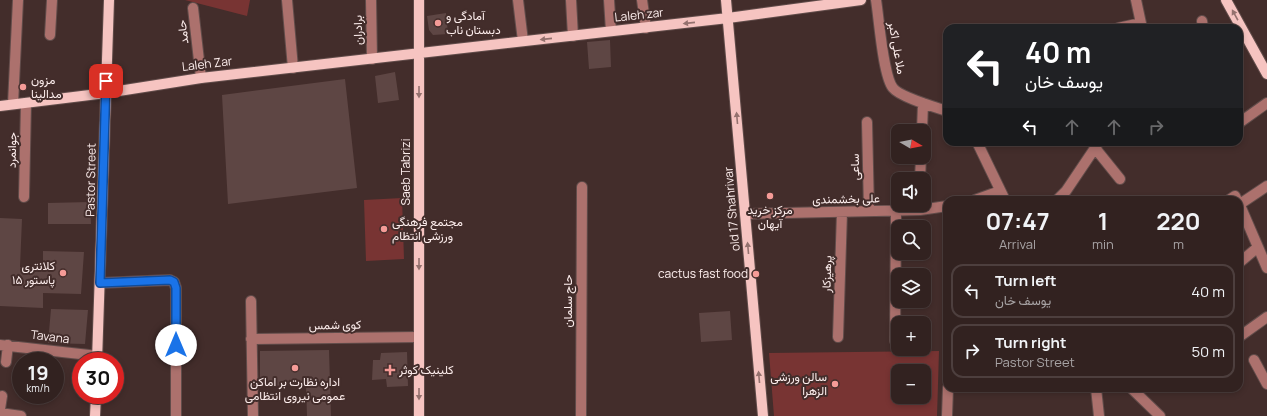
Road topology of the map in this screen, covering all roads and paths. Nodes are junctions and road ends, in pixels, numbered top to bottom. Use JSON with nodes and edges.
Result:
{"nodes":[{"id":1,"x":18,"y":0,"type":"edge"},
{"id":2,"x":52,"y":0,"type":"edge"},
{"id":3,"x":109,"y":0,"type":"edge"},
{"id":4,"x":287,"y":0,"type":"edge"},
{"id":5,"x":371,"y":0,"type":"edge"},
{"id":6,"x":419,"y":0,"type":"edge"},
{"id":7,"x":518,"y":0,"type":"edge"},
{"id":8,"x":571,"y":0,"type":"edge"},
{"id":9,"x":609,"y":0,"type":"edge"},
{"id":10,"x":642,"y":0,"type":"edge"},
{"id":11,"x":726,"y":0,"type":"edge"},
{"id":12,"x":861,"y":0,"type":"edge"},
{"id":13,"x":876,"y":0,"type":"edge"},
{"id":14,"x":1136,"y":0,"type":"edge"},
{"id":15,"x":1226,"y":0,"type":"edge"},
{"id":16,"x":193,"y":8,"type":"dead end"},
{"id":17,"x":728,"y":18,"type":"junction"},
{"id":18,"x":1142,"y":24,"type":"edge"},
{"id":19,"x":1239,"y":24,"type":"edge"},
{"id":20,"x":646,"y":28,"type":"junction"},
{"id":21,"x":611,"y":31,"type":"junction"},
{"id":22,"x":1243,"y":31,"type":"edge"},
{"id":23,"x":50,"y":35,"type":"dead end"},
{"id":24,"x":573,"y":36,"type":"junction"},
{"id":25,"x":524,"y":41,"type":"junction"},
{"id":26,"x":419,"y":53,"type":"junction"},
{"id":27,"x":372,"y":59,"type":"junction"},
{"id":28,"x":293,"y":68,"type":"junction"},
{"id":29,"x":1267,"y":74,"type":"edge"},
{"id":30,"x":201,"y":78,"type":"junction"},
{"id":31,"x":106,"y":93,"type":"junction"},
{"id":32,"x":26,"y":103,"type":"junction"},
{"id":33,"x":923,"y":103,"type":"junction"},
{"id":34,"x":1267,"y":103,"type":"edge"},
{"id":35,"x":13,"y":104,"type":"junction"},
{"id":36,"x":0,"y":106,"type":"edge"},
{"id":37,"x":943,"y":110,"type":"edge"},
{"id":38,"x":1243,"y":120,"type":"edge"},
{"id":39,"x":867,"y":122,"type":"dead end"},
{"id":40,"x":922,"y":124,"type":"edge"},
{"id":41,"x":979,"y":146,"type":"edge"},
{"id":42,"x":1096,"y":146,"type":"edge"},
{"id":43,"x":1098,"y":146,"type":"edge"},
{"id":44,"x":1120,"y":179,"type":"dead end"},
{"id":45,"x":1267,"y":186,"type":"edge"},
{"id":46,"x":582,"y":187,"type":"dead end"},
{"id":47,"x":1003,"y":196,"type":"edge"},
{"id":48,"x":1061,"y":196,"type":"edge"},
{"id":49,"x":24,"y":197,"type":"dead end"},
{"id":50,"x":1243,"y":200,"type":"edge"},
{"id":51,"x":943,"y":207,"type":"edge"},
{"id":52,"x":931,"y":208,"type":"edge"},
{"id":53,"x":891,"y":210,"type":"edge"},
{"id":54,"x":869,"y":211,"type":"junction"},
{"id":55,"x":1243,"y":211,"type":"edge"},
{"id":56,"x":842,"y":212,"type":"junction"},
{"id":57,"x":896,"y":212,"type":"edge"},
{"id":58,"x":745,"y":214,"type":"junction"},
{"id":59,"x":1258,"y":247,"type":"junction"},
{"id":60,"x":1243,"y":260,"type":"edge"},
{"id":61,"x":1267,"y":268,"type":"edge"},
{"id":62,"x":100,"y":283,"type":"junction"},
{"id":63,"x":251,"y":301,"type":"dead end"},
{"id":64,"x":895,"y":316,"type":"edge"},
{"id":65,"x":1267,"y":317,"type":"edge"},
{"id":66,"x":1243,"y":334,"type":"edge"},
{"id":67,"x":419,"y":337,"type":"junction"},
{"id":68,"x":838,"y":337,"type":"dead end"},
{"id":69,"x":251,"y":339,"type":"junction"},
{"id":70,"x":4,"y":345,"type":"edge"},
{"id":71,"x":98,"y":352,"type":"edge"},
{"id":72,"x":72,"y":355,"type":"edge"},
{"id":73,"x":1254,"y":360,"type":"dead end"},
{"id":74,"x":6,"y":362,"type":"dead end"},
{"id":75,"x":1267,"y":384,"type":"edge"},
{"id":76,"x":948,"y":392,"type":"edge"},
{"id":77,"x":1096,"y":392,"type":"edge"},
{"id":78,"x":1135,"y":392,"type":"edge"},
{"id":79,"x":2,"y":396,"type":"dead end"},
{"id":80,"x":96,"y":404,"type":"edge"},
{"id":81,"x":0,"y":409,"type":"edge"},
{"id":82,"x":0,"y":413,"type":"edge"},
{"id":83,"x":21,"y":416,"type":"edge"},
{"id":84,"x":95,"y":416,"type":"edge"},
{"id":85,"x":176,"y":416,"type":"edge"},
{"id":86,"x":253,"y":416,"type":"edge"},
{"id":87,"x":419,"y":416,"type":"edge"},
{"id":88,"x":581,"y":416,"type":"edge"},
{"id":89,"x":763,"y":416,"type":"edge"},
{"id":90,"x":947,"y":416,"type":"edge"},
{"id":91,"x":1099,"y":416,"type":"edge"},
{"id":92,"x":1160,"y":416,"type":"edge"}],
"edges":[{"from":1,"to":35,"type":"street"},
{"from":2,"to":23,"type":"street"},
{"from":3,"to":31,"type":"main road","name":"Pastor Street"},
{"from":4,"to":28,"type":"street"},
{"from":5,"to":27,"type":"street","name":"برادران"},
{"from":6,"to":26,"type":"main road","name":"Saeb Tabrizi"},
{"from":7,"to":25,"type":"street"},
{"from":8,"to":24,"type":"street"},
{"from":9,"to":21,"type":"street"},
{"from":10,"to":20,"type":"street"},
{"from":11,"to":17,"type":"main road","name":"old 17 Shahrivar"},
{"from":12,"to":17,"type":"main road","name":"Laleh zar"},
{"from":13,"to":33,"type":"street","name":"ملا علی اکبر"},
{"from":14,"to":18,"type":"street"},
{"from":19,"to":15,"type":"main road","one_way":true},
{"from":16,"to":30,"type":"street","name":"حامد"},
{"from":17,"to":20,"type":"main road","name":"Laleh zar","one_way":true},
{"from":58,"to":17,"type":"main road","name":"old 17 Shahrivar","one_way":true},
{"from":20,"to":21,"type":"main road","name":"Laleh zar"},
{"from":21,"to":24,"type":"main road","name":"Laleh zar"},
{"from":29,"to":22,"type":"main road","one_way":true},
{"from":24,"to":25,"type":"main road","name":"Laleh zar","one_way":true},
{"from":25,"to":26,"type":"main road","name":"Laleh zar"},
{"from":26,"to":27,"type":"main road","name":"Laleh Zar"},
{"from":26,"to":67,"type":"main road","name":"Saeb Tabrizi","one_way":true},
{"from":27,"to":28,"type":"main road","name":"Laleh Zar"},
{"from":28,"to":30,"type":"main road","name":"Laleh Zar"},
{"from":30,"to":31,"type":"main road","name":"Laleh Zar"},
{"from":31,"to":32,"type":"main road","name":"Laleh Zar"},
{"from":31,"to":62,"type":"main road","name":"Pastor Street"},
{"from":32,"to":35,"type":"main road","name":"Laleh Zar"},
{"from":32,"to":49,"type":"street","name":"جوانمرد"},
{"from":33,"to":37,"type":"street","name":"ملا علی اکبر"},
{"from":33,"to":40,"type":"street"},
{"from":34,"to":38,"type":"street"},
{"from":35,"to":36,"type":"main road","name":"Laleh Zar"},
{"from":39,"to":54,"type":"street","name":"ساعی"},
{"from":41,"to":47,"type":"street"},
{"from":42,"to":48,"type":"street"},
{"from":43,"to":44,"type":"street"},
{"from":45,"to":50,"type":"street"},
{"from":46,"to":88,"type":"street","name":"حاج سلمان"},
{"from":51,"to":52,"type":"street","name":"علی بخشمندی"},
{"from":53,"to":54,"type":"street","name":"علی بخشمندی"},
{"from":54,"to":56,"type":"street","name":"علی بخشمندی"},
{"from":55,"to":59,"type":"street"},
{"from":56,"to":58,"type":"street","name":"علی بخشمندی"},
{"from":56,"to":68,"type":"street","name":"پرهیزکار"},
{"from":57,"to":64,"type":"street"},
{"from":89,"to":58,"type":"main road","name":"old 17 Shahrivar","one_way":true},
{"from":59,"to":60,"type":"street"},
{"from":59,"to":61,"type":"street"},
{"from":62,"to":71,"type":"main road","name":"Pastor Street"},
{"from":62,"to":85,"type":"street"},
{"from":63,"to":69,"type":"street"},
{"from":65,"to":66,"type":"street"},
{"from":67,"to":69,"type":"street","name":"کوی شمس"},
{"from":67,"to":87,"type":"main road","name":"Saeb Tabrizi","one_way":true},
{"from":69,"to":86,"type":"street"},
{"from":70,"to":72,"type":"street","name":"Tavana"},
{"from":70,"to":74,"type":"street"},
{"from":73,"to":75,"type":"street"},
{"from":76,"to":90,"type":"street"},
{"from":77,"to":91,"type":"street"},
{"from":78,"to":92,"type":"street"},
{"from":79,"to":81,"type":"street"},
{"from":80,"to":84,"type":"main road"},
{"from":82,"to":83,"type":"street"}]}
